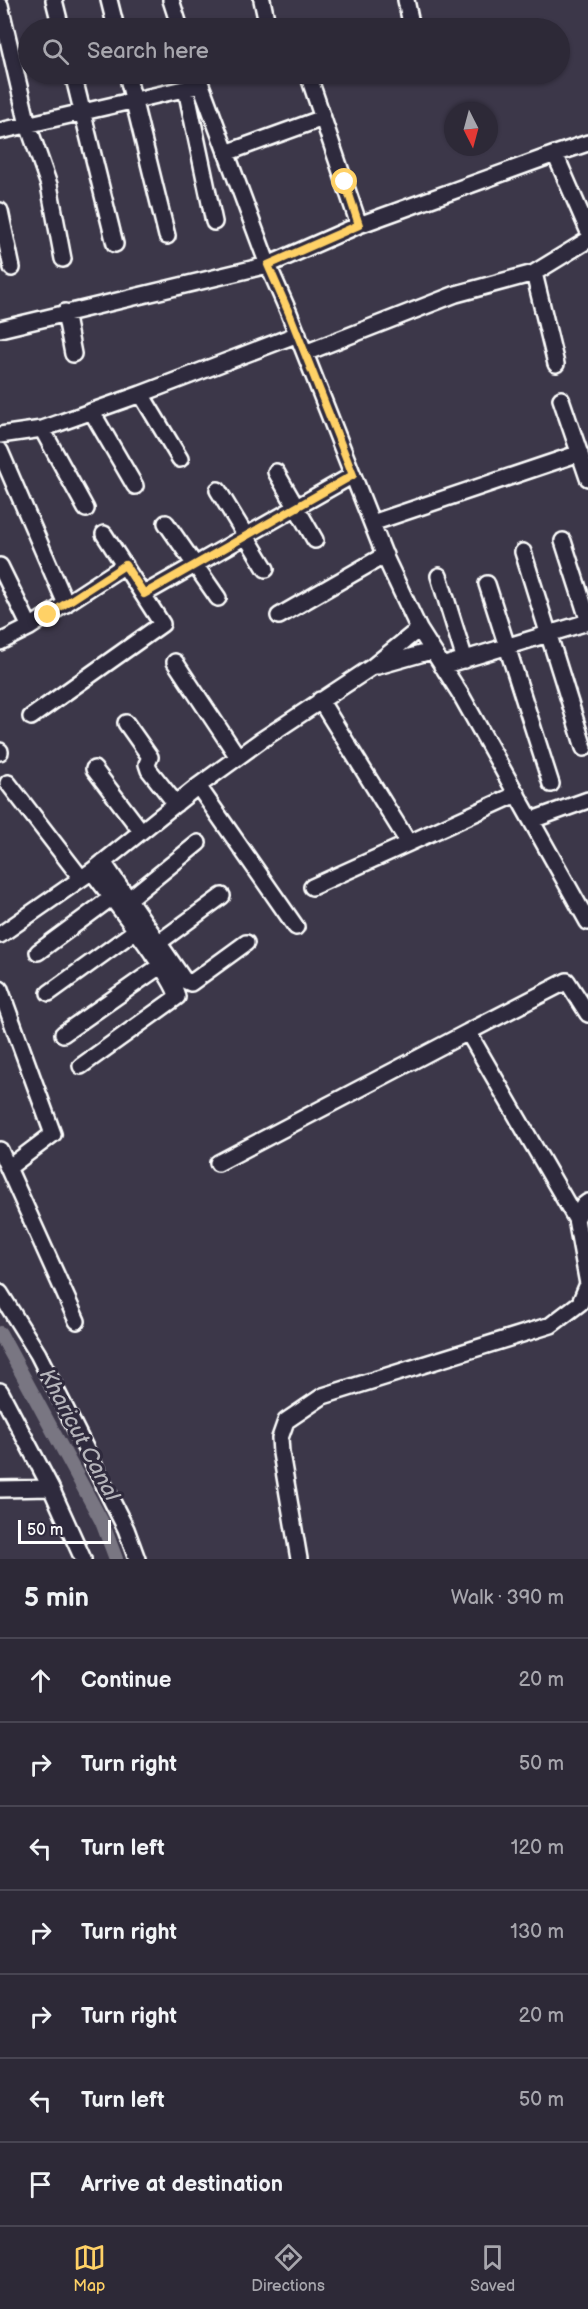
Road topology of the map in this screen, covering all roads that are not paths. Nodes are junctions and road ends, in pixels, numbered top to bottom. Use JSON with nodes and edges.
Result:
{"nodes":[{"id":1,"x":54,"y":0,"type":"edge"},
{"id":2,"x":109,"y":0,"type":"edge"},
{"id":3,"x":171,"y":0,"type":"edge"},
{"id":4,"x":262,"y":0,"type":"edge"},
{"id":5,"x":406,"y":0,"type":"edge"},
{"id":6,"x":0,"y":5,"type":"edge"},
{"id":7,"x":58,"y":18,"type":"edge"},
{"id":8,"x":114,"y":18,"type":"edge"},
{"id":9,"x":177,"y":18,"type":"edge"},
{"id":10,"x":266,"y":18,"type":"edge"},
{"id":11,"x":410,"y":18,"type":"edge"},
{"id":12,"x":18,"y":82,"type":"edge"},
{"id":13,"x":18,"y":84,"type":"edge"},
{"id":14,"x":76,"y":84,"type":"edge"},
{"id":15,"x":129,"y":84,"type":"edge"},
{"id":16,"x":192,"y":84,"type":"edge"},
{"id":17,"x":201,"y":84,"type":"edge"},
{"id":18,"x":311,"y":84,"type":"edge"},
{"id":19,"x":186,"y":89,"type":"junction"},
{"id":20,"x":133,"y":101,"type":"junction"},
{"id":21,"x":83,"y":113,"type":"junction"},
{"id":22,"x":323,"y":118,"type":"junction"},
{"id":23,"x":28,"y":125,"type":"junction"},
{"id":24,"x":0,"y":132,"type":"edge"},
{"id":25,"x":588,"y":143,"type":"edge"},
{"id":26,"x":226,"y":153,"type":"junction"},
{"id":27,"x":555,"y":154,"type":"junction"},
{"id":28,"x":0,"y":211,"type":"edge"},
{"id":29,"x":214,"y":222,"type":"dead end"},
{"id":30,"x":359,"y":225,"type":"junction"},
{"id":31,"x":588,"y":230,"type":"edge"},
{"id":32,"x":167,"y":236,"type":"dead end"},
{"id":33,"x":588,"y":240,"type":"edge"},
{"id":34,"x":115,"y":244,"type":"dead end"},
{"id":35,"x":63,"y":259,"type":"dead end"},
{"id":36,"x":268,"y":265,"type":"junction"},
{"id":37,"x":12,"y":268,"type":"dead end"},
{"id":38,"x":534,"y":273,"type":"junction"},
{"id":39,"x":65,"y":312,"type":"junction"},
{"id":40,"x":0,"y":329,"type":"edge"},
{"id":41,"x":298,"y":334,"type":"junction"},
{"id":42,"x":305,"y":353,"type":"junction"},
{"id":43,"x":73,"y":354,"type":"dead end"},
{"id":44,"x":556,"y":364,"type":"dead end"},
{"id":45,"x":141,"y":394,"type":"junction"},
{"id":46,"x":561,"y":399,"type":"dead end"},
{"id":47,"x":92,"y":412,"type":"junction"},
{"id":48,"x":42,"y":429,"type":"junction"},
{"id":49,"x":0,"y":435,"type":"edge"},
{"id":50,"x":0,"y":451,"type":"edge"},
{"id":51,"x":580,"y":453,"type":"junction"},
{"id":52,"x":180,"y":459,"type":"dead end"},
{"id":53,"x":276,"y":472,"type":"dead end"},
{"id":54,"x":353,"y":475,"type":"junction"},
{"id":55,"x":588,"y":478,"type":"edge"},
{"id":56,"x":135,"y":486,"type":"dead end"},
{"id":57,"x":218,"y":490,"type":"dead end"},
{"id":58,"x":296,"y":507,"type":"junction"},
{"id":59,"x":86,"y":509,"type":"dead end"},
{"id":60,"x":372,"y":523,"type":"junction"},
{"id":61,"x":166,"y":524,"type":"dead end"},
{"id":62,"x":104,"y":534,"type":"dead end"},
{"id":63,"x":246,"y":536,"type":"junction"},
{"id":64,"x":315,"y":540,"type":"dead end"},
{"id":65,"x":563,"y":541,"type":"dead end"},
{"id":66,"x":523,"y":552,"type":"dead end"},
{"id":67,"x":385,"y":555,"type":"junction"},
{"id":68,"x":125,"y":565,"type":"junction"},
{"id":69,"x":194,"y":565,"type":"junction"},
{"id":70,"x":0,"y":566,"type":"edge"},
{"id":71,"x":266,"y":569,"type":"dead end"},
{"id":72,"x":439,"y":576,"type":"dead end"},
{"id":73,"x":487,"y":584,"type":"dead end"},
{"id":74,"x":144,"y":594,"type":"junction"},
{"id":75,"x":218,"y":598,"type":"dead end"},
{"id":76,"x":66,"y":604,"type":"junction"},
{"id":77,"x":279,"y":616,"type":"dead end"},
{"id":78,"x":588,"y":620,"type":"edge"},
{"id":79,"x":30,"y":627,"type":"junction"},
{"id":80,"x":419,"y":629,"type":"junction"},
{"id":81,"x":548,"y":633,"type":"junction"},
{"id":82,"x":0,"y":642,"type":"edge"},
{"id":83,"x":506,"y":647,"type":"junction"},
{"id":84,"x":431,"y":651,"type":"junction"},
{"id":85,"x":465,"y":660,"type":"junction"},
{"id":86,"x":175,"y":662,"type":"dead end"},
{"id":87,"x":442,"y":666,"type":"junction"},
{"id":88,"x":372,"y":667,"type":"junction"},
{"id":89,"x":320,"y":700,"type":"junction"},
{"id":90,"x":31,"y":717,"type":"dead end"},
{"id":91,"x":126,"y":723,"type":"dead end"},
{"id":92,"x":584,"y":748,"type":"dead end"},
{"id":93,"x":238,"y":757,"type":"junction"},
{"id":94,"x":94,"y":769,"type":"dead end"},
{"id":95,"x":8,"y":783,"type":"dead end"},
{"id":96,"x":551,"y":784,"type":"dead end"},
{"id":97,"x":198,"y":786,"type":"junction"},
{"id":98,"x":517,"y":794,"type":"junction"},
{"id":99,"x":588,"y":800,"type":"edge"},
{"id":100,"x":176,"y":804,"type":"junction"},
{"id":101,"x":532,"y":820,"type":"junction"},
{"id":102,"x":141,"y":831,"type":"junction"},
{"id":103,"x":408,"y":842,"type":"junction"},
{"id":104,"x":198,"y":843,"type":"dead end"},
{"id":105,"x":92,"y":870,"type":"junction"},
{"id":106,"x":312,"y":887,"type":"dead end"},
{"id":107,"x":222,"y":896,"type":"dead end"},
{"id":108,"x":111,"y":898,"type":"junction"},
{"id":109,"x":129,"y":899,"type":"junction"},
{"id":110,"x":588,"y":922,"type":"edge"},
{"id":111,"x":296,"y":927,"type":"dead end"},
{"id":112,"x":135,"y":931,"type":"junction"},
{"id":113,"x":0,"y":934,"type":"edge"},
{"id":114,"x":158,"y":943,"type":"junction"},
{"id":115,"x":246,"y":943,"type":"dead end"},
{"id":116,"x":38,"y":952,"type":"dead end"},
{"id":117,"x":160,"y":966,"type":"junction"},
{"id":118,"x":0,"y":988,"type":"edge"},
{"id":119,"x":49,"y":993,"type":"dead end"},
{"id":120,"x":588,"y":1014,"type":"edge"},
{"id":121,"x":468,"y":1032,"type":"junction"},
{"id":122,"x":63,"y":1034,"type":"dead end"},
{"id":123,"x":81,"y":1066,"type":"dead end"},
{"id":124,"x":0,"y":1150,"type":"edge"},
{"id":125,"x":218,"y":1163,"type":"dead end"},
{"id":126,"x":8,"y":1168,"type":"junction"},
{"id":127,"x":588,"y":1202,"type":"edge"},
{"id":128,"x":576,"y":1219,"type":"junction"},
{"id":129,"x":588,"y":1284,"type":"edge"},
{"id":130,"x":0,"y":1293,"type":"edge"},
{"id":131,"x":77,"y":1321,"type":"dead end"},
{"id":132,"x":0,"y":1391,"type":"edge"},
{"id":133,"x":51,"y":1488,"type":"junction"},
{"id":134,"x":0,"y":1489,"type":"edge"},
{"id":135,"x":84,"y":1559,"type":"edge"},
{"id":136,"x":137,"y":1559,"type":"edge"},
{"id":137,"x":299,"y":1559,"type":"edge"}],
"edges":[{"from":1,"to":7,"type":"street"},
{"from":2,"to":8,"type":"street"},
{"from":3,"to":9,"type":"street"},
{"from":4,"to":10,"type":"street"},
{"from":5,"to":11,"type":"street"},
{"from":6,"to":12,"type":"street"},
{"from":13,"to":23,"type":"street"},
{"from":14,"to":21,"type":"street"},
{"from":15,"to":20,"type":"street"},
{"from":16,"to":19,"type":"street"},
{"from":17,"to":26,"type":"street"},
{"from":18,"to":22,"type":"street"},
{"from":19,"to":20,"type":"street"},
{"from":19,"to":29,"type":"street"},
{"from":20,"to":21,"type":"street"},
{"from":20,"to":32,"type":"street"},
{"from":21,"to":23,"type":"street"},
{"from":21,"to":34,"type":"street"},
{"from":22,"to":26,"type":"street"},
{"from":22,"to":30,"type":"street"},
{"from":23,"to":24,"type":"street"},
{"from":23,"to":35,"type":"street"},
{"from":25,"to":27,"type":"street"},
{"from":26,"to":36,"type":"street"},
{"from":27,"to":30,"type":"street"},
{"from":27,"to":31,"type":"street"},
{"from":28,"to":37,"type":"street"},
{"from":30,"to":36,"type":"street"},
{"from":33,"to":38,"type":"street"},
{"from":36,"to":39,"type":"street"},
{"from":36,"to":41,"type":"street"},
{"from":38,"to":42,"type":"street"},
{"from":38,"to":44,"type":"street"},
{"from":39,"to":40,"type":"street"},
{"from":39,"to":43,"type":"street"},
{"from":41,"to":42,"type":"street"},
{"from":41,"to":45,"type":"street"},
{"from":42,"to":54,"type":"street"},
{"from":45,"to":47,"type":"street"},
{"from":45,"to":52,"type":"street"},
{"from":46,"to":51,"type":"street"},
{"from":47,"to":48,"type":"street"},
{"from":47,"to":56,"type":"street"},
{"from":48,"to":49,"type":"street"},
{"from":48,"to":59,"type":"street"},
{"from":50,"to":76,"type":"street"},
{"from":51,"to":55,"type":"street"},
{"from":51,"to":60,"type":"street"},
{"from":53,"to":58,"type":"street"},
{"from":54,"to":58,"type":"street"},
{"from":54,"to":60,"type":"street"},
{"from":57,"to":63,"type":"street"},
{"from":58,"to":63,"type":"street"},
{"from":58,"to":64,"type":"street"},
{"from":60,"to":67,"type":"street"},
{"from":61,"to":69,"type":"street"},
{"from":62,"to":68,"type":"street"},
{"from":63,"to":69,"type":"street"},
{"from":63,"to":71,"type":"street"},
{"from":65,"to":78,"type":"street"},
{"from":66,"to":81,"type":"street"},
{"from":67,"to":77,"type":"street"},
{"from":67,"to":80,"type":"street"},
{"from":68,"to":74,"type":"street"},
{"from":68,"to":76,"type":"street"},
{"from":69,"to":74,"type":"street"},
{"from":69,"to":75,"type":"street"},
{"from":70,"to":79,"type":"street"},
{"from":72,"to":85,"type":"street"},
{"from":73,"to":83,"type":"street"},
{"from":74,"to":90,"type":"street"},
{"from":76,"to":79,"type":"street"},
{"from":78,"to":81,"type":"street"},
{"from":79,"to":82,"type":"street"},
{"from":80,"to":84,"type":"street"},
{"from":80,"to":88,"type":"street"},
{"from":81,"to":83,"type":"street"},
{"from":81,"to":92,"type":"street"},
{"from":83,"to":85,"type":"street"},
{"from":83,"to":96,"type":"street"},
{"from":84,"to":87,"type":"street"},
{"from":84,"to":88,"type":"street"},
{"from":85,"to":87,"type":"street"},
{"from":86,"to":93,"type":"street"},
{"from":87,"to":98,"type":"street"},
{"from":88,"to":89,"type":"street"},
{"from":89,"to":93,"type":"street"},
{"from":89,"to":103,"type":"street"},
{"from":91,"to":100,"type":"street"},
{"from":93,"to":97,"type":"street"},
{"from":94,"to":102,"type":"street"},
{"from":95,"to":105,"type":"street"},
{"from":97,"to":100,"type":"street"},
{"from":97,"to":111,"type":"street"},
{"from":98,"to":101,"type":"street"},
{"from":98,"to":103,"type":"street"},
{"from":99,"to":101,"type":"street"},
{"from":100,"to":102,"type":"street"},
{"from":101,"to":110,"type":"street"},
{"from":102,"to":105,"type":"street"},
{"from":103,"to":106,"type":"street"},
{"from":104,"to":109,"type":"street"},
{"from":105,"to":108,"type":"street"},
{"from":105,"to":109,"type":"street"},
{"from":105,"to":113,"type":"street"},
{"from":107,"to":114,"type":"street"},
{"from":108,"to":112,"type":"street"},
{"from":108,"to":116,"type":"street"},
{"from":109,"to":114,"type":"street"},
{"from":112,"to":117,"type":"street"},
{"from":112,"to":119,"type":"street"},
{"from":114,"to":115,"type":"street"},
{"from":117,"to":122,"type":"street"},
{"from":117,"to":123,"type":"street"},
{"from":118,"to":126,"type":"street"},
{"from":120,"to":121,"type":"street"},
{"from":121,"to":125,"type":"street"},
{"from":121,"to":128,"type":"street"},
{"from":124,"to":126,"type":"street"},
{"from":126,"to":131,"type":"street"},
{"from":127,"to":128,"type":"street"},
{"from":128,"to":129,"type":"street"},
{"from":129,"to":137,"type":"street"},
{"from":130,"to":136,"type":"street"},
{"from":132,"to":133,"type":"street"},
{"from":133,"to":134,"type":"street"},
{"from":133,"to":135,"type":"street"}]}
